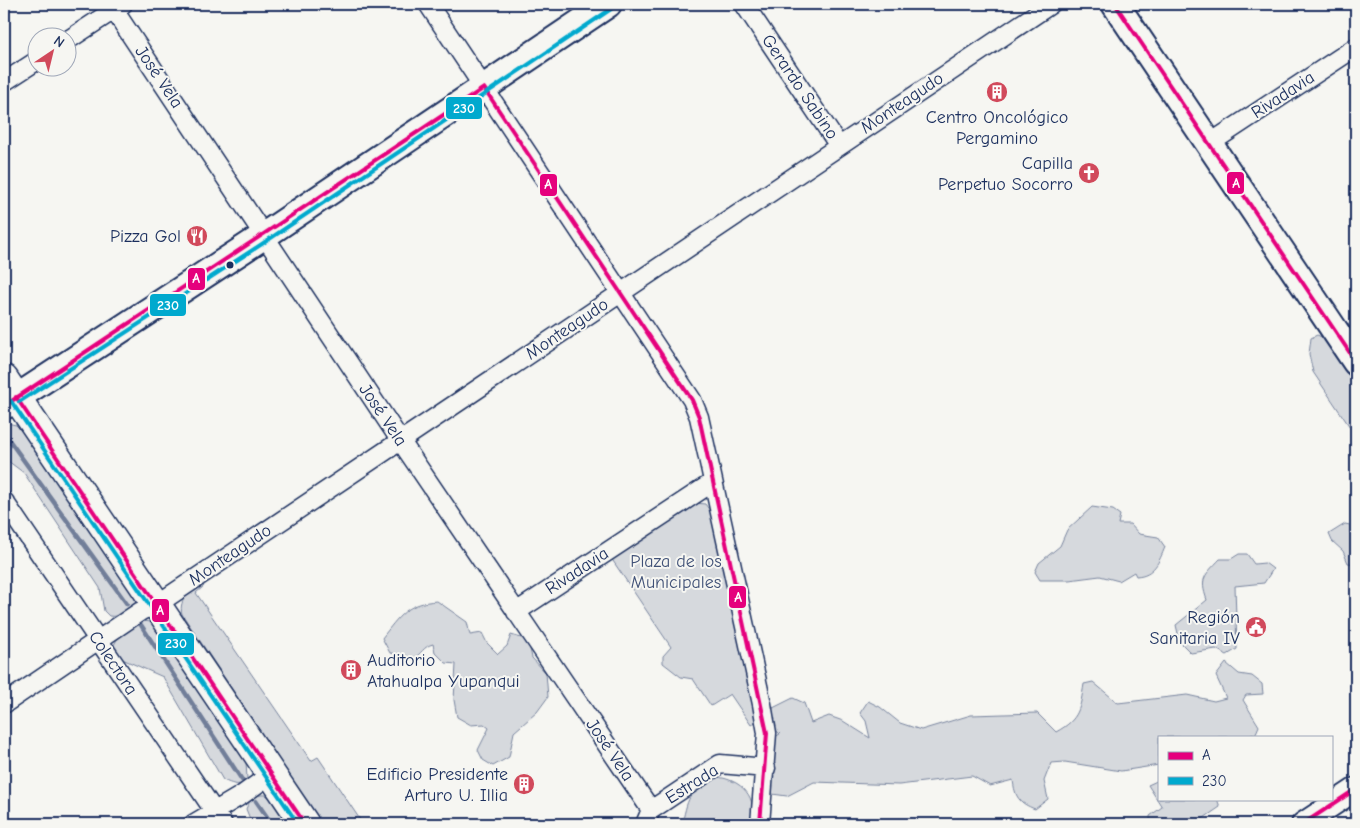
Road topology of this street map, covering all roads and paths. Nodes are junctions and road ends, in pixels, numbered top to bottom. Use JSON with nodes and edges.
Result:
{"nodes":[{"id":1,"x":428,"y":4,"type":"edge"},
{"id":2,"x":608,"y":4,"type":"edge"},
{"id":3,"x":744,"y":4,"type":"edge"},
{"id":4,"x":1051,"y":4,"type":"edge"},
{"id":5,"x":1115,"y":4,"type":"edge"},
{"id":6,"x":116,"y":6,"type":"edge"},
{"id":7,"x":78,"y":33,"type":"edge"},
{"id":8,"x":1356,"y":47,"type":"edge"},
{"id":9,"x":28,"y":66,"type":"edge"},
{"id":10,"x":4,"y":82,"type":"edge"},
{"id":11,"x":484,"y":88,"type":"junction"},
{"id":12,"x":1209,"y":144,"type":"junction"},
{"id":13,"x":839,"y":146,"type":"junction"},
{"id":14,"x":265,"y":236,"type":"junction"},
{"id":15,"x":620,"y":294,"type":"junction"},
{"id":16,"x":1352,"y":346,"type":"edge"},
{"id":17,"x":8,"y":394,"type":"edge"},
{"id":18,"x":400,"y":440,"type":"junction"},
{"id":19,"x":713,"y":482,"type":"junction"},
{"id":20,"x":4,"y":501,"type":"edge"},
{"id":21,"x":156,"y":605,"type":"junction"},
{"id":22,"x":516,"y":612,"type":"junction"},
{"id":23,"x":98,"y":642,"type":"junction"},
{"id":24,"x":4,"y":704,"type":"edge"},
{"id":25,"x":766,"y":768,"type":"junction"},
{"id":26,"x":271,"y":774,"type":"junction"},
{"id":27,"x":1356,"y":789,"type":"edge"},
{"id":28,"x":219,"y":817,"type":"edge"},
{"id":29,"x":648,"y":817,"type":"edge"},
{"id":30,"x":193,"y":824,"type":"edge"},
{"id":31,"x":305,"y":824,"type":"edge"},
{"id":32,"x":760,"y":824,"type":"edge"},
{"id":33,"x":1303,"y":824,"type":"edge"}],
"edges":[{"from":1,"to":11,"type":"street"},
{"from":2,"to":11,"type":"main road"},
{"from":3,"to":13,"type":"street","name":"Gerardo Sabino"},
{"from":4,"to":13,"type":"street","name":"Monteagudo"},
{"from":5,"to":12,"type":"main road"},
{"from":6,"to":7,"type":"street"},
{"from":6,"to":14,"type":"street","name":"José Vela"},
{"from":8,"to":12,"type":"street","name":"Rivadavia"},
{"from":9,"to":10,"type":"street"},
{"from":11,"to":14,"type":"main road"},
{"from":11,"to":15,"type":"street"},
{"from":12,"to":16,"type":"main road"},
{"from":13,"to":15,"type":"street","name":"Monteagudo"},
{"from":14,"to":17,"type":"main road"},
{"from":14,"to":18,"type":"street","name":"José Vela"},
{"from":15,"to":18,"type":"street","name":"Monteagudo"},
{"from":15,"to":19,"type":"street"},
{"from":17,"to":21,"type":"main road"},
{"from":18,"to":21,"type":"street","name":"Monteagudo"},
{"from":18,"to":22,"type":"street","name":"José Vela"},
{"from":19,"to":22,"type":"street","name":"Rivadavia"},
{"from":19,"to":25,"type":"street"},
{"from":20,"to":23,"type":"street","name":"Colectora"},
{"from":21,"to":23,"type":"street","name":"Monteagudo"},
{"from":21,"to":26,"type":"main road"},
{"from":22,"to":29,"type":"street","name":"José Vela"},
{"from":23,"to":24,"type":"street","name":"Monteagudo"},
{"from":23,"to":28,"type":"street","name":"Colectora"},
{"from":25,"to":29,"type":"street","name":"Estrada"},
{"from":25,"to":32,"type":"street"},
{"from":26,"to":28,"type":"street"},
{"from":26,"to":31,"type":"main road"},
{"from":27,"to":33,"type":"street"},
{"from":28,"to":30,"type":"street"}]}
